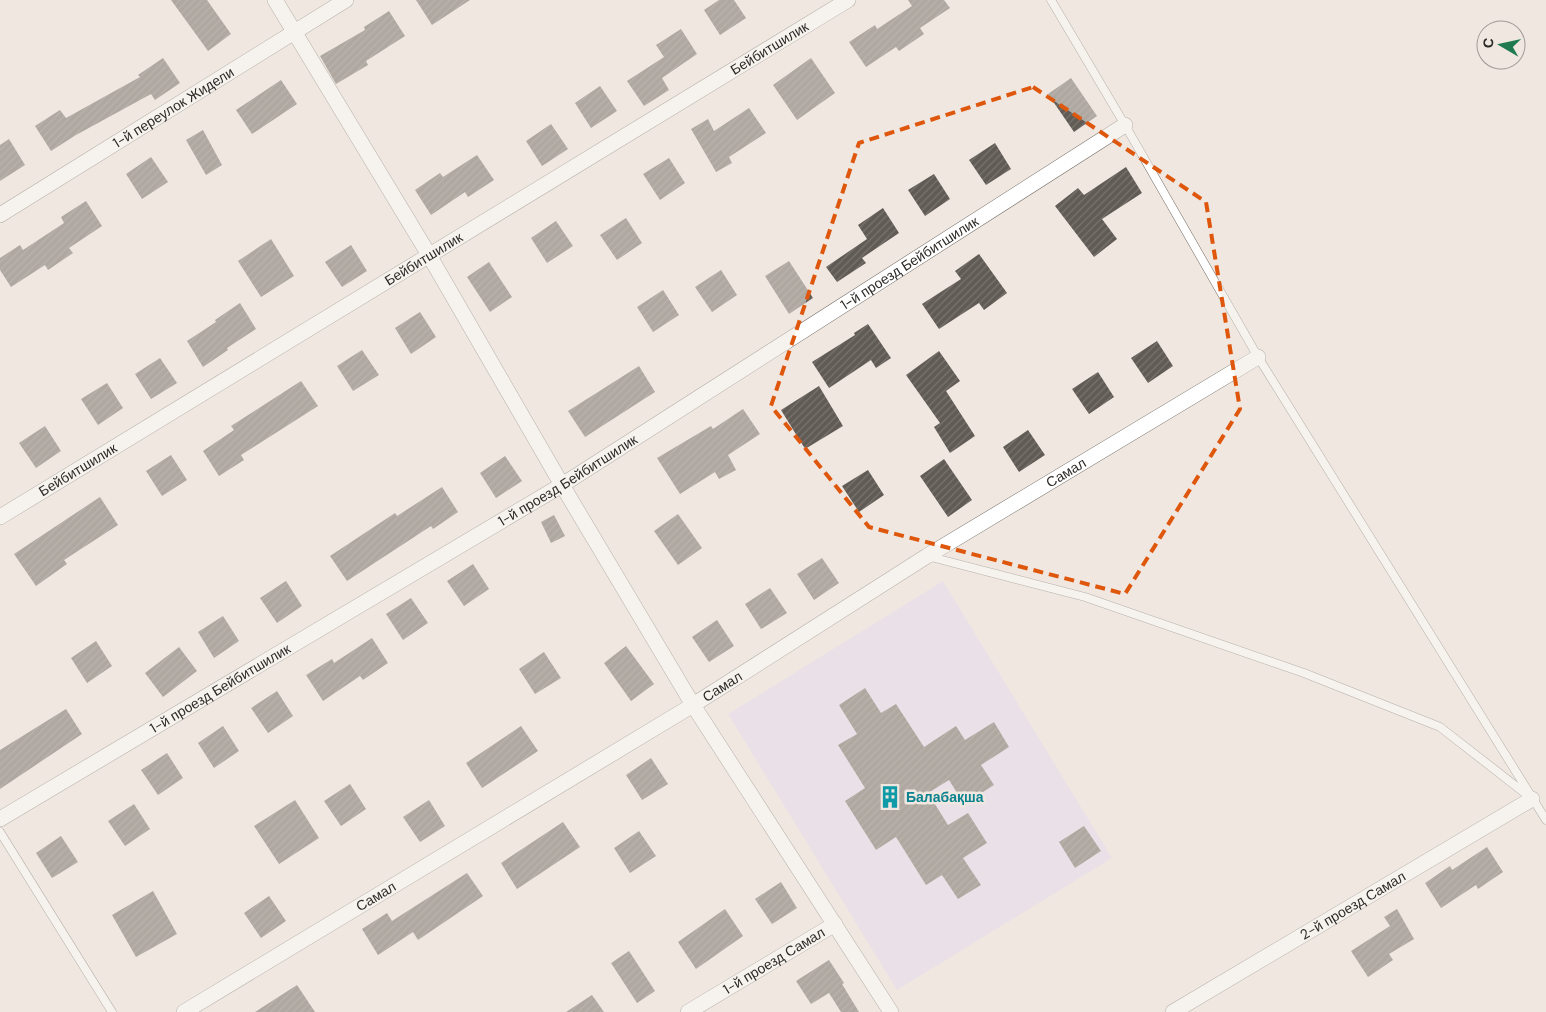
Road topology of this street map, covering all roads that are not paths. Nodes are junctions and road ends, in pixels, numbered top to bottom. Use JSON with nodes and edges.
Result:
{"nodes":[{"id":1,"x":275,"y":0,"type":"edge"},
{"id":2,"x":346,"y":0,"type":"edge"},
{"id":3,"x":848,"y":0,"type":"edge"},
{"id":4,"x":1051,"y":0,"type":"edge"},
{"id":5,"x":294,"y":31,"type":"junction"},
{"id":6,"x":1125,"y":125,"type":"junction"},
{"id":7,"x":0,"y":216,"type":"edge"},
{"id":8,"x":429,"y":255,"type":"junction"},
{"id":9,"x":1258,"y":357,"type":"junction"},
{"id":10,"x":562,"y":485,"type":"junction"},
{"id":11,"x":0,"y":516,"type":"edge"},
{"id":12,"x":927,"y":556,"type":"junction"},
{"id":13,"x":694,"y":705,"type":"junction"},
{"id":14,"x":1532,"y":799,"type":"junction"},
{"id":15,"x":0,"y":819,"type":"edge"},
{"id":16,"x":1546,"y":820,"type":"edge"},
{"id":17,"x":0,"y":832,"type":"edge"},
{"id":18,"x":835,"y":924,"type":"junction"},
{"id":19,"x":112,"y":1012,"type":"edge"},
{"id":20,"x":184,"y":1012,"type":"edge"},
{"id":21,"x":688,"y":1012,"type":"edge"},
{"id":22,"x":891,"y":1012,"type":"edge"},
{"id":23,"x":1173,"y":1012,"type":"edge"}],
"edges":[{"from":1,"to":5,"type":"street"},
{"from":2,"to":5,"type":"street","name":"1-й переулок Жидели"},
{"from":3,"to":8,"type":"street","name":"Бейбитшилик"},
{"from":4,"to":6,"type":"lane"},
{"from":5,"to":7,"type":"street","name":"1-й переулок Жидели"},
{"from":5,"to":8,"type":"street"},
{"from":6,"to":9,"type":"lane"},
{"from":6,"to":10,"type":"street","name":"1-й проезд Бейбитшилик"},
{"from":8,"to":10,"type":"street"},
{"from":8,"to":11,"type":"street","name":"Бейбитшилик"},
{"from":9,"to":12,"type":"street","name":"Самал"},
{"from":9,"to":14,"type":"lane"},
{"from":10,"to":13,"type":"street"},
{"from":10,"to":15,"type":"street","name":"1-й проезд Бейбитшилик"},
{"from":12,"to":13,"type":"street","name":"Самал"},
{"from":12,"to":14,"type":"lane"},
{"from":13,"to":18,"type":"street"},
{"from":13,"to":20,"type":"street","name":"Самал"},
{"from":14,"to":16,"type":"lane"},
{"from":14,"to":23,"type":"street","name":"2-й проезд Самал"},
{"from":17,"to":19,"type":"lane"},
{"from":18,"to":21,"type":"street","name":"1-й проезд Самал"},
{"from":18,"to":22,"type":"street"}]}
